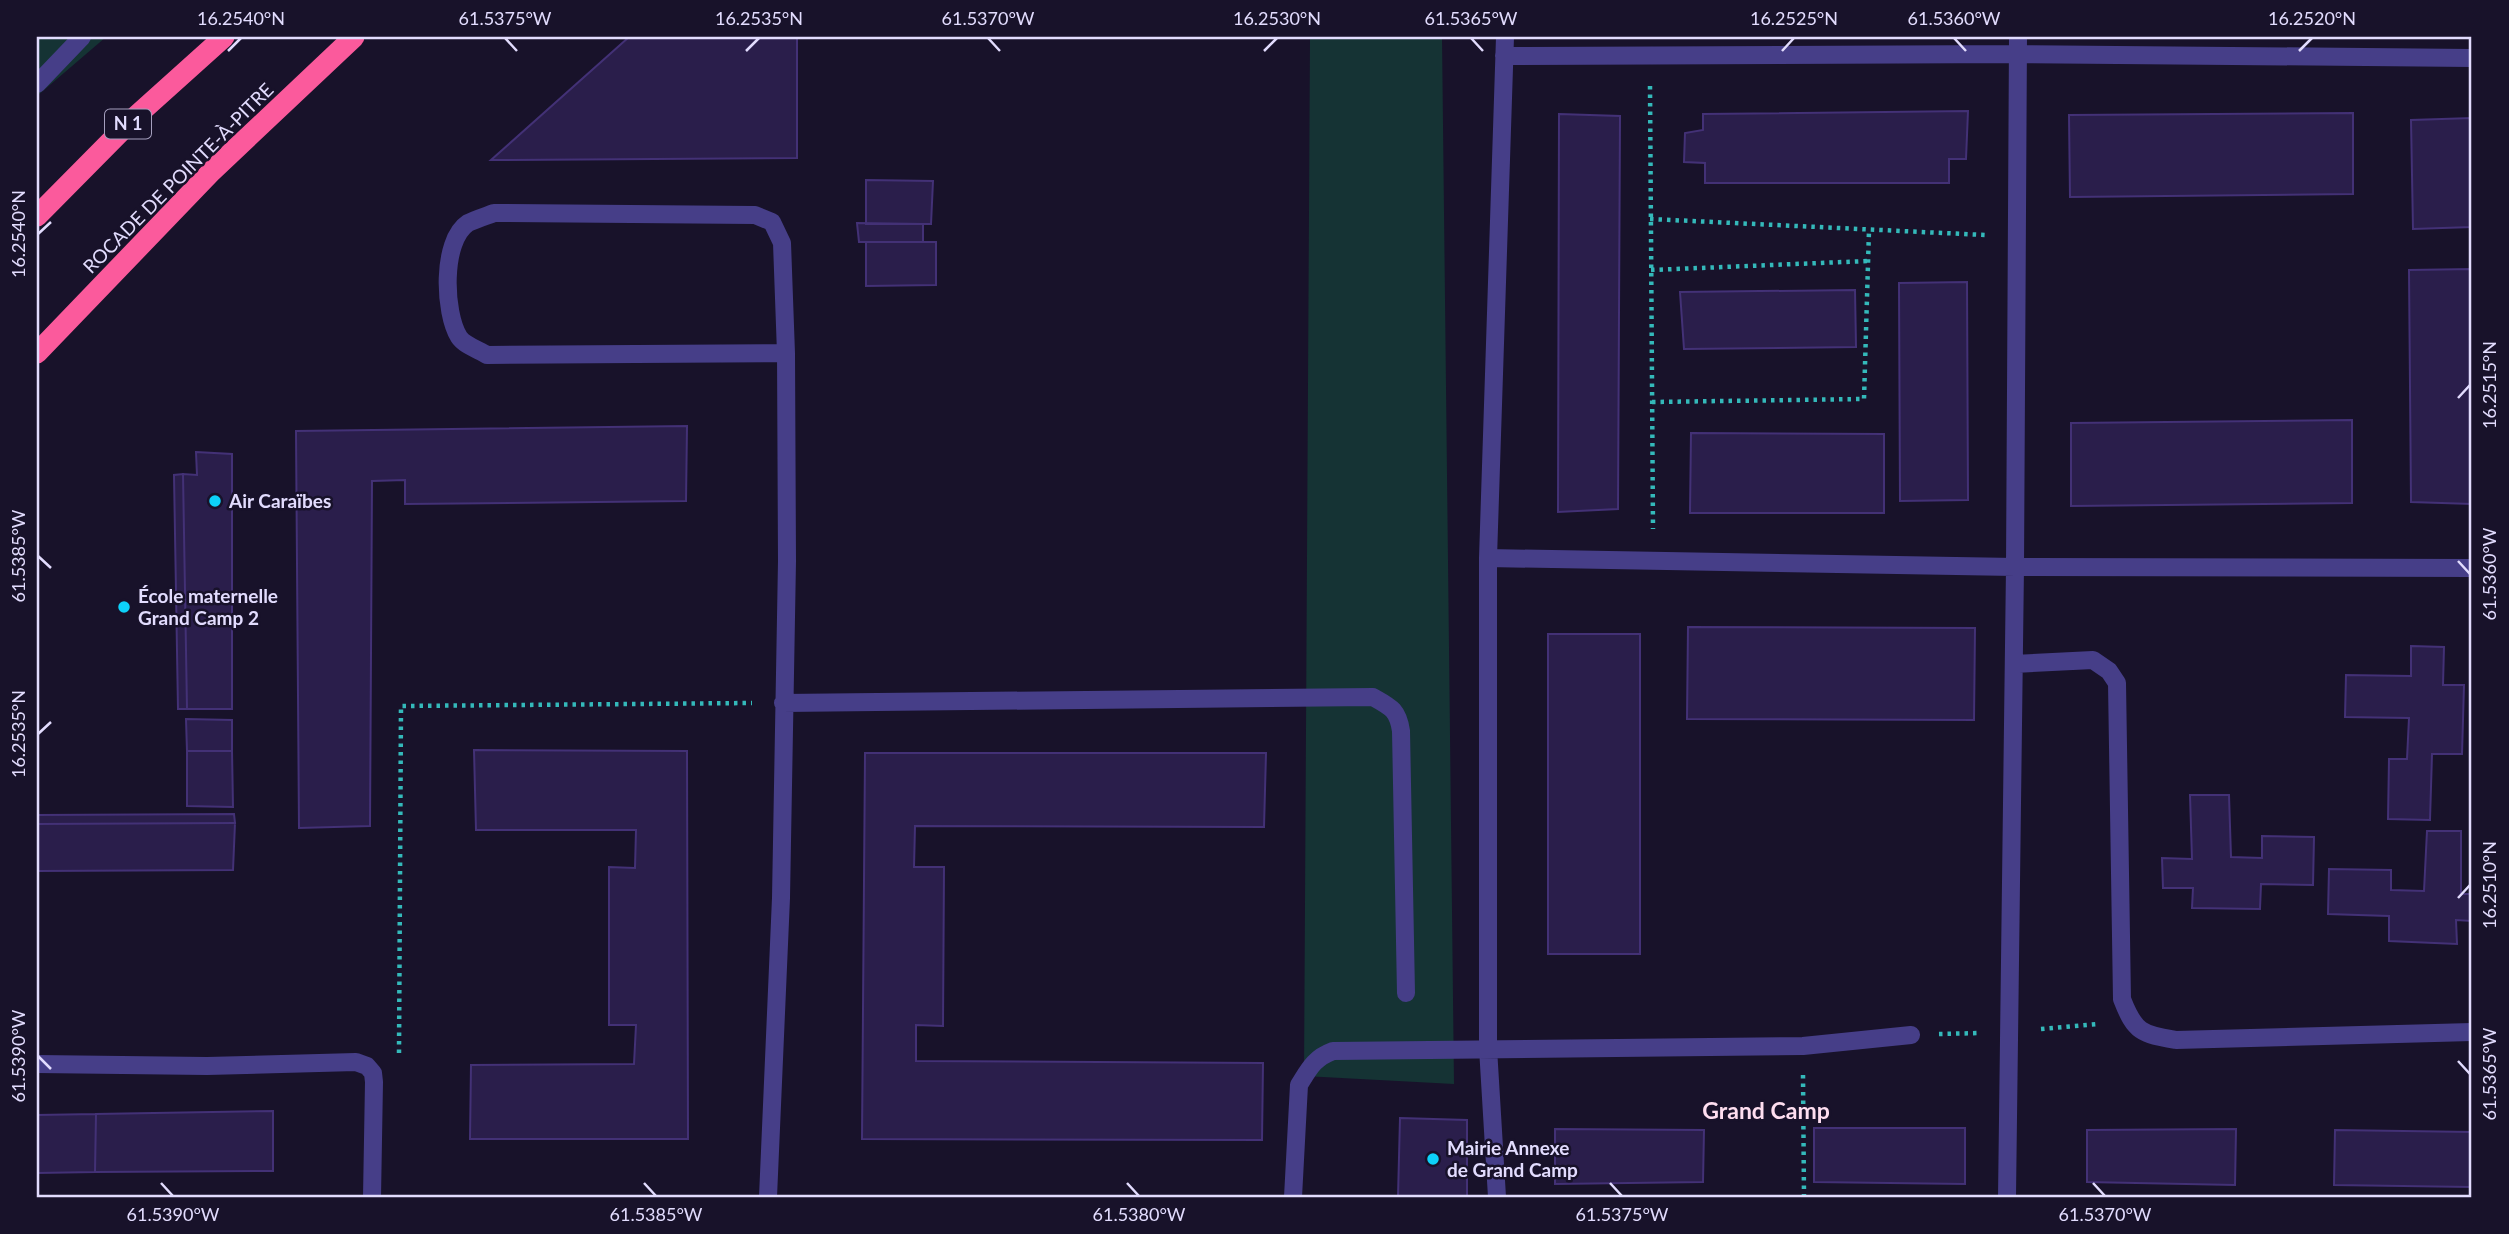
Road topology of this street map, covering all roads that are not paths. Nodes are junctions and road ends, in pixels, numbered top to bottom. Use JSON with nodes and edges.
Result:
{"nodes":[{"id":1,"x":82,"y":37,"type":"edge"},
{"id":2,"x":225,"y":37,"type":"edge"},
{"id":3,"x":354,"y":37,"type":"edge"},
{"id":4,"x":1505,"y":37,"type":"edge"},
{"id":5,"x":2017,"y":46,"type":"edge"},
{"id":6,"x":1504,"y":56,"type":"junction"},
{"id":7,"x":2472,"y":58,"type":"edge"},
{"id":8,"x":37,"y":84,"type":"edge"},
{"id":9,"x":37,"y":216,"type":"edge"},
{"id":10,"x":37,"y":353,"type":"edge"},
{"id":11,"x":786,"y":354,"type":"junction"},
{"id":12,"x":1488,"y":558,"type":"junction"},
{"id":13,"x":2015,"y":567,"type":"junction"},
{"id":14,"x":2472,"y":568,"type":"edge"},
{"id":15,"x":2014,"y":664,"type":"junction"},
{"id":16,"x":783,"y":703,"type":"junction"},
{"id":17,"x":1406,"y":993,"type":"dead end"},
{"id":18,"x":2472,"y":1032,"type":"edge"},
{"id":19,"x":1911,"y":1035,"type":"dead end"},
{"id":20,"x":1488,"y":1048,"type":"junction"},
{"id":21,"x":37,"y":1064,"type":"edge"},
{"id":22,"x":372,"y":1197,"type":"edge"},
{"id":23,"x":768,"y":1197,"type":"edge"},
{"id":24,"x":1293,"y":1197,"type":"edge"},
{"id":25,"x":1497,"y":1197,"type":"edge"},
{"id":26,"x":2007,"y":1197,"type":"edge"}],
"edges":[{"from":1,"to":8,"type":"street"},
{"from":2,"to":9,"type":"highway","number":"N 1"},
{"from":3,"to":10,"type":"highway","name":"ROCADE DE POINTE-À-PITRE"},
{"from":4,"to":6,"type":"street"},
{"from":5,"to":6,"type":"street"},
{"from":5,"to":7,"type":"street"},
{"from":5,"to":13,"type":"street"},
{"from":6,"to":12,"type":"street"},
{"from":11,"to":11,"type":"street"},
{"from":11,"to":16,"type":"street"},
{"from":12,"to":13,"type":"street"},
{"from":12,"to":20,"type":"street"},
{"from":13,"to":14,"type":"street"},
{"from":13,"to":15,"type":"street"},
{"from":15,"to":18,"type":"street"},
{"from":15,"to":26,"type":"street"},
{"from":16,"to":17,"type":"street"},
{"from":16,"to":23,"type":"street"},
{"from":19,"to":20,"type":"street"},
{"from":20,"to":24,"type":"street"},
{"from":20,"to":25,"type":"street"},
{"from":21,"to":22,"type":"street"}]}
